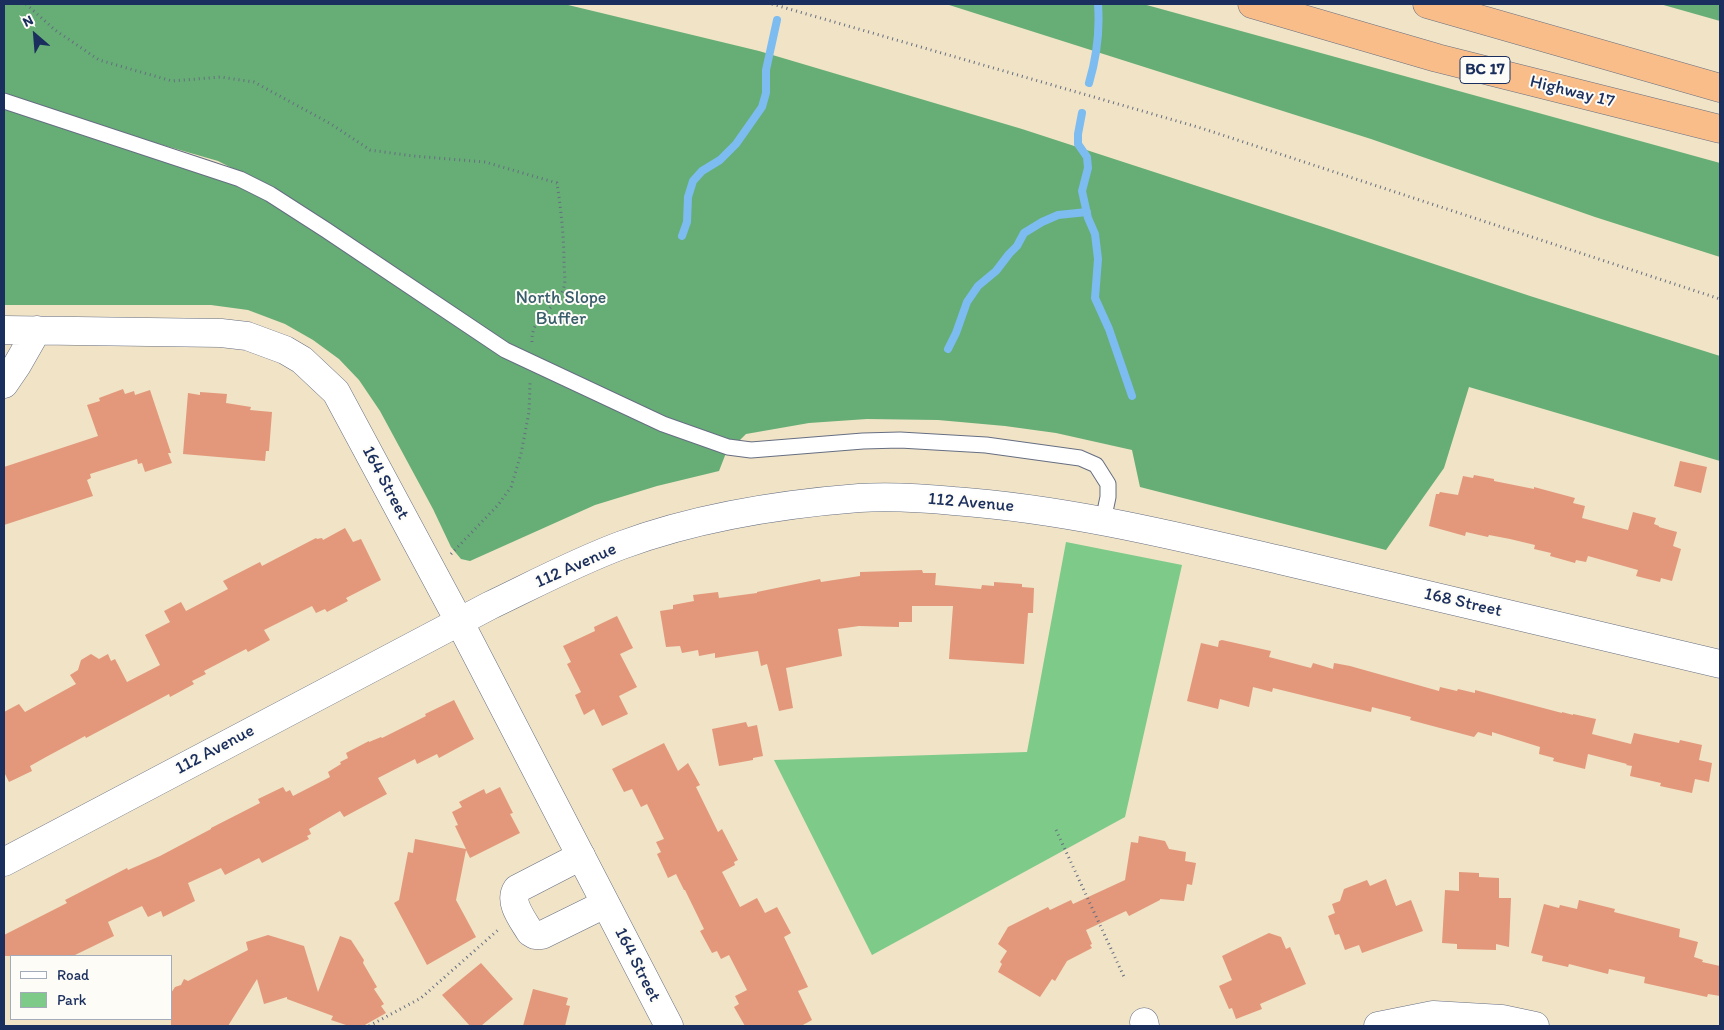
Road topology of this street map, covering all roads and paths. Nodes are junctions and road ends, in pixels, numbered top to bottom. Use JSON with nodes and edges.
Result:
{"nodes":[{"id":1,"x":26,"y":4,"type":"edge"},
{"id":2,"x":772,"y":4,"type":"edge"},
{"id":3,"x":1252,"y":4,"type":"edge"},
{"id":4,"x":1426,"y":4,"type":"edge"},
{"id":5,"x":1720,"y":88,"type":"edge"},
{"id":6,"x":4,"y":101,"type":"edge"},
{"id":7,"x":1720,"y":129,"type":"edge"},
{"id":8,"x":1720,"y":300,"type":"edge"},
{"id":9,"x":4,"y":330,"type":"edge"},
{"id":10,"x":37,"y":330,"type":"junction"},
{"id":11,"x":530,"y":361,"type":"junction"},
{"id":12,"x":4,"y":384,"type":"edge"},
{"id":13,"x":1103,"y":521,"type":"junction"},
{"id":14,"x":1206,"y":543,"type":"joint"},
{"id":15,"x":446,"y":560,"type":"dead end"},
{"id":16,"x":459,"y":621,"type":"junction"},
{"id":17,"x":1720,"y":664,"type":"edge"},
{"id":18,"x":1056,"y":830,"type":"dead end"},
{"id":19,"x":581,"y":856,"type":"junction"},
{"id":20,"x":4,"y":862,"type":"edge"},
{"id":21,"x":606,"y":904,"type":"junction"},
{"id":22,"x":521,"y":915,"type":"junction"},
{"id":23,"x":1125,"y":980,"type":"dead end"},
{"id":24,"x":370,"y":1026,"type":"edge"},
{"id":25,"x":669,"y":1026,"type":"edge"},
{"id":26,"x":1378,"y":1026,"type":"edge"},
{"id":27,"x":1535,"y":1026,"type":"edge"}],
"edges":[{"from":1,"to":11,"type":"path"},
{"from":2,"to":8,"type":"path"},
{"from":3,"to":7,"type":"highway","name":"Highway 17","number":"BC 17"},
{"from":4,"to":5,"type":"highway"},
{"from":6,"to":11,"type":"lane"},
{"from":9,"to":10,"type":"street","name":"164 Street"},
{"from":10,"to":12,"type":"street"},
{"from":10,"to":16,"type":"street","name":"164 Street"},
{"from":11,"to":13,"type":"lane"},
{"from":11,"to":15,"type":"path"},
{"from":13,"to":14,"type":"street","name":"112 Avenue"},
{"from":13,"to":16,"type":"street","name":"112 Avenue"},
{"from":14,"to":17,"type":"street","name":"168 Street"},
{"from":16,"to":19,"type":"street","name":"164 Street"},
{"from":16,"to":20,"type":"street","name":"112 Avenue"},
{"from":18,"to":23,"type":"path"},
{"from":19,"to":21,"type":"street","name":"164 Street"},
{"from":19,"to":22,"type":"street"},
{"from":21,"to":22,"type":"street"},
{"from":21,"to":25,"type":"street","name":"164 Street"},
{"from":22,"to":24,"type":"path"},
{"from":26,"to":27,"type":"street"}]}
